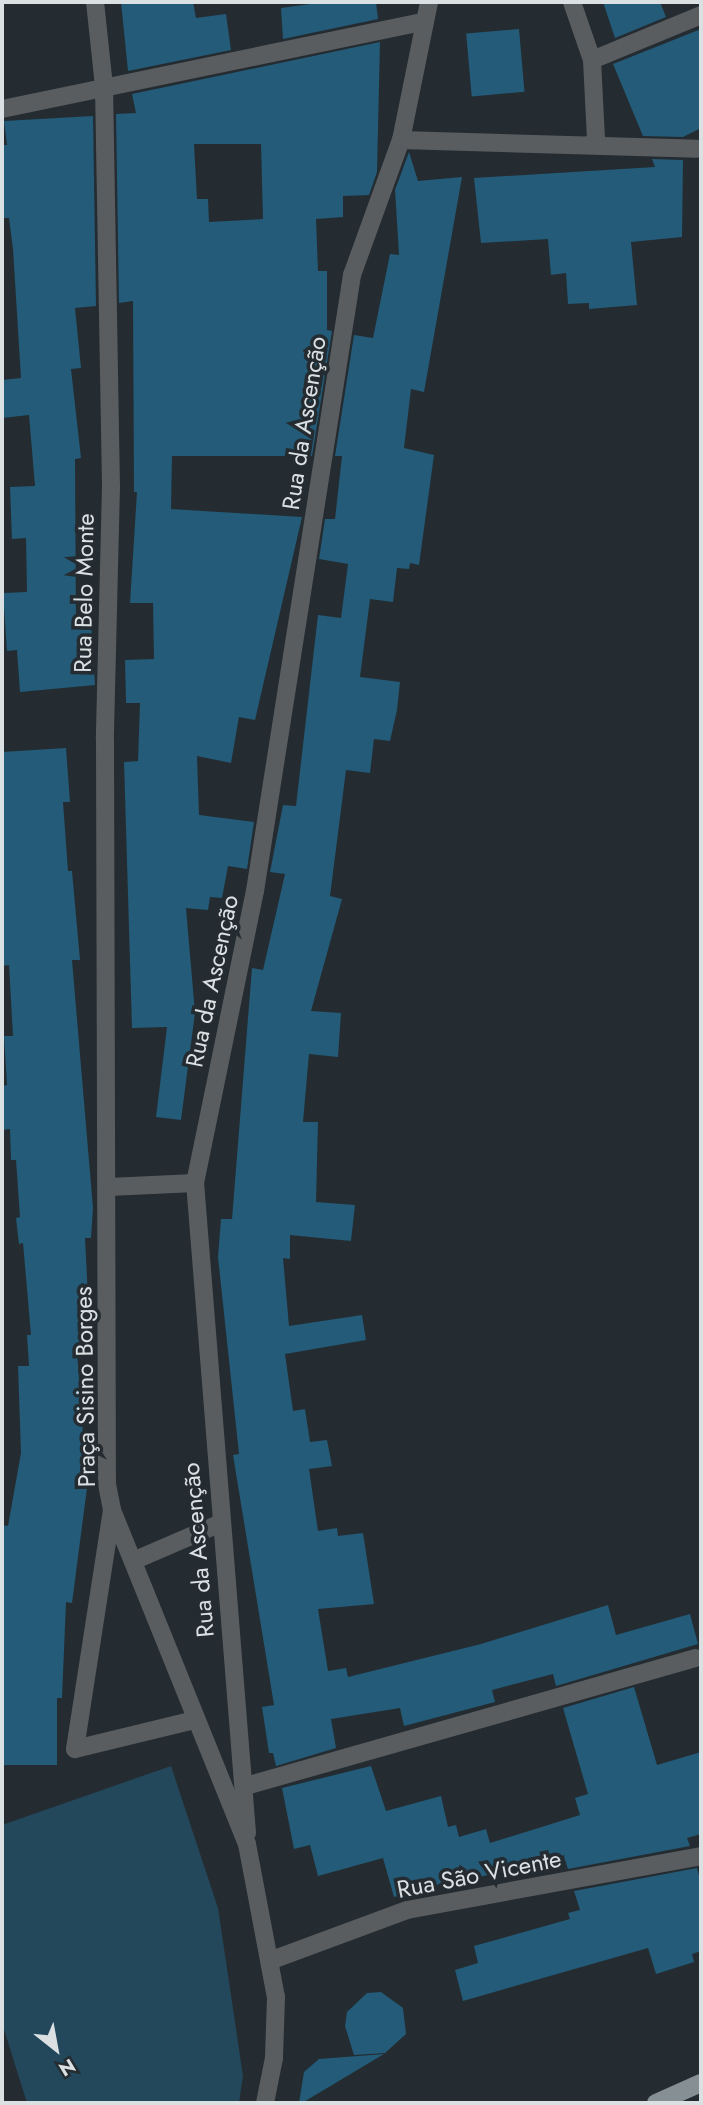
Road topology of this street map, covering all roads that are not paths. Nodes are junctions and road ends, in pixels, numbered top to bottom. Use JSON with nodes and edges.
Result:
{"nodes":[{"id":1,"x":95,"y":2,"type":"edge"},
{"id":2,"x":429,"y":2,"type":"edge"},
{"id":3,"x":572,"y":2,"type":"edge"},
{"id":4,"x":701,"y":15,"type":"edge"},
{"id":5,"x":422,"y":22,"type":"junction"},
{"id":6,"x":592,"y":60,"type":"junction"},
{"id":7,"x":104,"y":86,"type":"junction"},
{"id":8,"x":2,"y":109,"type":"edge"},
{"id":9,"x":401,"y":140,"type":"junction"},
{"id":10,"x":592,"y":143,"type":"junction"},
{"id":11,"x":696,"y":149,"type":"dead end"},
{"id":12,"x":195,"y":1182,"type":"junction"},
{"id":13,"x":109,"y":1187,"type":"junction"},
{"id":14,"x":112,"y":1510,"type":"junction"},
{"id":15,"x":219,"y":1524,"type":"junction"},
{"id":16,"x":133,"y":1562,"type":"junction"},
{"id":17,"x":695,"y":1658,"type":"dead end"},
{"id":18,"x":195,"y":1720,"type":"junction"},
{"id":19,"x":246,"y":1786,"type":"junction"},
{"id":20,"x":247,"y":1844,"type":"junction"},
{"id":21,"x":701,"y":1856,"type":"edge"},
{"id":22,"x":272,"y":1960,"type":"junction"},
{"id":23,"x":701,"y":2083,"type":"edge"},
{"id":24,"x":265,"y":2103,"type":"edge"},
{"id":25,"x":656,"y":2103,"type":"edge"}],
"edges":[{"from":1,"to":7,"type":"street","name":"Rua Belo Monte"},
{"from":2,"to":5,"type":"street","name":"Rua da Ascenção"},
{"from":3,"to":6,"type":"street"},
{"from":4,"to":6,"type":"street"},
{"from":5,"to":7,"type":"street"},
{"from":5,"to":9,"type":"street","name":"Rua da Ascenção"},
{"from":6,"to":10,"type":"street"},
{"from":7,"to":8,"type":"street"},
{"from":7,"to":13,"type":"street","name":"Rua Belo Monte"},
{"from":9,"to":10,"type":"street"},
{"from":9,"to":12,"type":"street","name":"Rua da Ascenção"},
{"from":10,"to":11,"type":"street"},
{"from":12,"to":13,"type":"street"},
{"from":12,"to":15,"type":"street","name":"Rua da Ascenção"},
{"from":13,"to":14,"type":"street","name":"Praça Sisino Borges"},
{"from":14,"to":16,"type":"street","name":"Praça Sisino Borges"},
{"from":14,"to":18,"type":"street"},
{"from":15,"to":16,"type":"street"},
{"from":15,"to":19,"type":"street","name":"Rua da Ascenção"},
{"from":16,"to":18,"type":"street","name":"Praça Sisino Borges"},
{"from":17,"to":19,"type":"street"},
{"from":18,"to":20,"type":"street","name":"Praça Sisino Borges"},
{"from":19,"to":20,"type":"street","name":"Rua da Ascenção"},
{"from":20,"to":22,"type":"street","name":"Praça Sisino Borges"},
{"from":21,"to":22,"type":"street","name":"Rua São Vicente"},
{"from":22,"to":24,"type":"street","name":"Praça Sisino Borges"},
{"from":23,"to":25,"type":"main road"}]}
